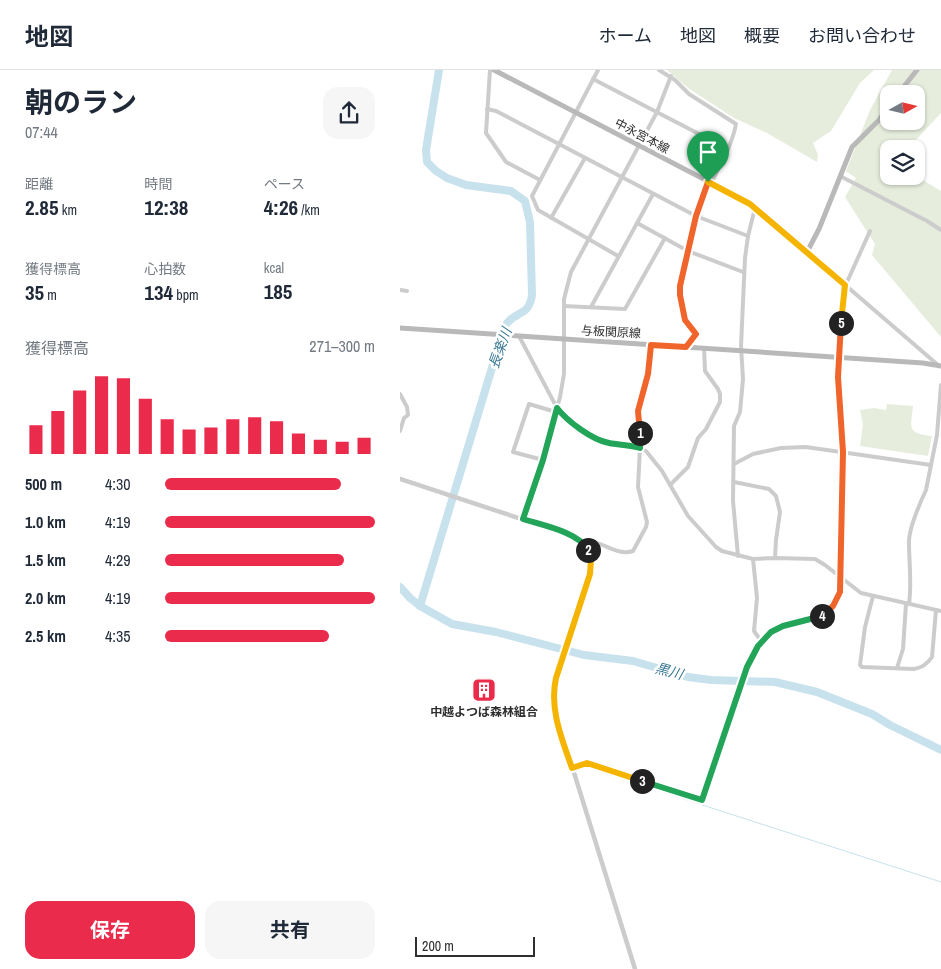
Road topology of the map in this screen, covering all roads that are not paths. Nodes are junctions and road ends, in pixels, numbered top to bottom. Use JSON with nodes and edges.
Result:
{"nodes":[{"id":1,"x":490,"y":70,"type":"edge"},
{"id":2,"x":494,"y":70,"type":"edge"},
{"id":3,"x":598,"y":70,"type":"edge"},
{"id":4,"x":659,"y":70,"type":"edge"},
{"id":5,"x":917,"y":70,"type":"edge"},
{"id":6,"x":671,"y":76,"type":"junction"},
{"id":7,"x":594,"y":79,"type":"junction"},
{"id":8,"x":905,"y":85,"type":"edge"},
{"id":9,"x":488,"y":109,"type":"junction"},
{"id":10,"x":576,"y":112,"type":"junction"},
{"id":11,"x":657,"y":112,"type":"junction"},
{"id":12,"x":880,"y":119,"type":"edge"},
{"id":13,"x":559,"y":145,"type":"junction"},
{"id":14,"x":640,"y":146,"type":"junction"},
{"id":15,"x":728,"y":149,"type":"junction"},
{"id":16,"x":585,"y":158,"type":"junction"},
{"id":17,"x":840,"y":176,"type":"junction"},
{"id":18,"x":622,"y":178,"type":"junction"},
{"id":19,"x":540,"y":180,"type":"junction"},
{"id":20,"x":710,"y":182,"type":"junction"},
{"id":21,"x":653,"y":194,"type":"junction"},
{"id":22,"x":755,"y":208,"type":"junction"},
{"id":23,"x":696,"y":216,"type":"junction"},
{"id":24,"x":551,"y":218,"type":"junction"},
{"id":25,"x":637,"y":223,"type":"junction"},
{"id":26,"x":941,"y":230,"type":"edge"},
{"id":27,"x":870,"y":231,"type":"dead end"},
{"id":28,"x":748,"y":236,"type":"junction"},
{"id":29,"x":665,"y":238,"type":"junction"},
{"id":30,"x":587,"y":239,"type":"junction"},
{"id":31,"x":688,"y":251,"type":"junction"},
{"id":32,"x":807,"y":252,"type":"junction"},
{"id":33,"x":618,"y":256,"type":"junction"},
{"id":34,"x":743,"y":272,"type":"junction"},
{"id":35,"x":845,"y":285,"type":"junction"},
{"id":36,"x":400,"y":290,"type":"edge"},
{"id":37,"x":407,"y":291,"type":"dead end"},
{"id":38,"x":564,"y":306,"type":"junction"},
{"id":39,"x":591,"y":307,"type":"junction"},
{"id":40,"x":400,"y":328,"type":"edge"},
{"id":41,"x":519,"y":336,"type":"junction"},
{"id":42,"x":564,"y":340,"type":"junction"},
{"id":43,"x":651,"y":345,"type":"junction"},
{"id":44,"x":686,"y":347,"type":"junction"},
{"id":45,"x":704,"y":348,"type":"junction"},
{"id":46,"x":742,"y":350,"type":"junction"},
{"id":47,"x":839,"y":358,"type":"junction"},
{"id":48,"x":939,"y":366,"type":"edge"},
{"id":49,"x":941,"y":386,"type":"edge"},
{"id":50,"x":400,"y":394,"type":"edge"},
{"id":51,"x":557,"y":410,"type":"junction"},
{"id":52,"x":400,"y":431,"type":"edge"},
{"id":53,"x":939,"y":436,"type":"edge"},
{"id":54,"x":640,"y":448,"type":"junction"},
{"id":55,"x":843,"y":452,"type":"junction"},
{"id":56,"x":543,"y":460,"type":"junction"},
{"id":57,"x":734,"y":464,"type":"junction"},
{"id":58,"x":931,"y":465,"type":"junction"},
{"id":59,"x":400,"y":479,"type":"edge"},
{"id":60,"x":734,"y":482,"type":"junction"},
{"id":61,"x":670,"y":485,"type":"junction"},
{"id":62,"x":523,"y":519,"type":"junction"},
{"id":63,"x":583,"y":542,"type":"junction"},
{"id":64,"x":738,"y":556,"type":"junction"},
{"id":65,"x":775,"y":558,"type":"junction"},
{"id":66,"x":753,"y":559,"type":"junction"},
{"id":67,"x":839,"y":577,"type":"junction"},
{"id":68,"x":873,"y":596,"type":"junction"},
{"id":69,"x":907,"y":604,"type":"junction"},
{"id":70,"x":939,"y":610,"type":"edge"},
{"id":71,"x":761,"y":641,"type":"junction"},
{"id":72,"x":897,"y":668,"type":"junction"},
{"id":73,"x":572,"y":768,"type":"junction"},
{"id":74,"x":635,"y":969,"type":"edge"}],
"edges":[{"from":1,"to":9,"type":"street"},
{"from":2,"to":10,"type":"main road","name":"中永宮本線"},
{"from":3,"to":7,"type":"street"},
{"from":4,"to":6,"type":"street"},
{"from":5,"to":8,"type":"main road"},
{"from":6,"to":11,"type":"street"},
{"from":6,"to":15,"type":"street"},
{"from":7,"to":10,"type":"street"},
{"from":7,"to":11,"type":"street"},
{"from":9,"to":13,"type":"street"},
{"from":9,"to":19,"type":"street"},
{"from":10,"to":13,"type":"street"},
{"from":10,"to":14,"type":"main road","name":"中永宮本線"},
{"from":11,"to":14,"type":"street"},
{"from":11,"to":15,"type":"street"},
{"from":12,"to":17,"type":"main road"},
{"from":13,"to":16,"type":"street"},
{"from":13,"to":19,"type":"street"},
{"from":14,"to":18,"type":"street"},
{"from":14,"to":20,"type":"main road","name":"中永宮本線"},
{"from":15,"to":20,"type":"street"},
{"from":16,"to":18,"type":"street"},
{"from":16,"to":24,"type":"street"},
{"from":17,"to":26,"type":"street"},
{"from":17,"to":32,"type":"main road"},
{"from":18,"to":21,"type":"street"},
{"from":18,"to":30,"type":"street"},
{"from":19,"to":24,"type":"street"},
{"from":20,"to":22,"type":"main road","name":"中永宮本線"},
{"from":20,"to":23,"type":"street"},
{"from":21,"to":23,"type":"street"},
{"from":21,"to":25,"type":"street"},
{"from":22,"to":28,"type":"street"},
{"from":22,"to":32,"type":"main road","name":"中永宮本線"},
{"from":23,"to":28,"type":"street"},
{"from":23,"to":31,"type":"street"},
{"from":24,"to":30,"type":"street"},
{"from":25,"to":29,"type":"street"},
{"from":25,"to":33,"type":"street"},
{"from":27,"to":35,"type":"street"},
{"from":28,"to":34,"type":"street"},
{"from":29,"to":31,"type":"street"},
{"from":29,"to":39,"type":"street"},
{"from":30,"to":33,"type":"street"},
{"from":30,"to":38,"type":"street"},
{"from":31,"to":34,"type":"street"},
{"from":31,"to":44,"type":"street"},
{"from":32,"to":35,"type":"street"},
{"from":33,"to":39,"type":"street"},
{"from":34,"to":46,"type":"street"},
{"from":35,"to":47,"type":"street"},
{"from":35,"to":48,"type":"street"},
{"from":36,"to":37,"type":"street"},
{"from":38,"to":39,"type":"street"},
{"from":38,"to":42,"type":"street"},
{"from":40,"to":41,"type":"main road","name":"与板関原線"},
{"from":41,"to":42,"type":"main road","name":"与板関原線"},
{"from":41,"to":51,"type":"street"},
{"from":42,"to":43,"type":"main road","name":"与板関原線"},
{"from":42,"to":51,"type":"street"},
{"from":43,"to":44,"type":"main road","name":"与板関原線"},
{"from":43,"to":54,"type":"street"},
{"from":44,"to":45,"type":"main road","name":"与板関原線"},
{"from":45,"to":46,"type":"main road","name":"与板関原線"},
{"from":45,"to":61,"type":"street"},
{"from":46,"to":47,"type":"main road","name":"与板関原線"},
{"from":46,"to":57,"type":"street"},
{"from":47,"to":48,"type":"main road","name":"与板関原線"},
{"from":47,"to":55,"type":"street"},
{"from":49,"to":53,"type":"street"},
{"from":50,"to":52,"type":"street"},
{"from":51,"to":54,"type":"street"},
{"from":51,"to":56,"type":"street"},
{"from":51,"to":56,"type":"street"},
{"from":53,"to":58,"type":"street"},
{"from":54,"to":61,"type":"street"},
{"from":54,"to":63,"type":"street"},
{"from":55,"to":57,"type":"street"},
{"from":55,"to":58,"type":"street"},
{"from":55,"to":67,"type":"street"},
{"from":56,"to":62,"type":"street"},
{"from":57,"to":60,"type":"street"},
{"from":58,"to":69,"type":"street"},
{"from":59,"to":62,"type":"street"},
{"from":60,"to":64,"type":"street"},
{"from":60,"to":65,"type":"street"},
{"from":61,"to":64,"type":"street"},
{"from":62,"to":63,"type":"street"},
{"from":63,"to":73,"type":"street"},
{"from":64,"to":66,"type":"street"},
{"from":65,"to":66,"type":"street"},
{"from":65,"to":67,"type":"street"},
{"from":66,"to":71,"type":"street"},
{"from":67,"to":68,"type":"street"},
{"from":67,"to":71,"type":"street"},
{"from":68,"to":69,"type":"street"},
{"from":68,"to":72,"type":"street"},
{"from":69,"to":70,"type":"street"},
{"from":69,"to":72,"type":"street"},
{"from":70,"to":72,"type":"street"},
{"from":71,"to":73,"type":"street"},
{"from":73,"to":74,"type":"street"}]}
